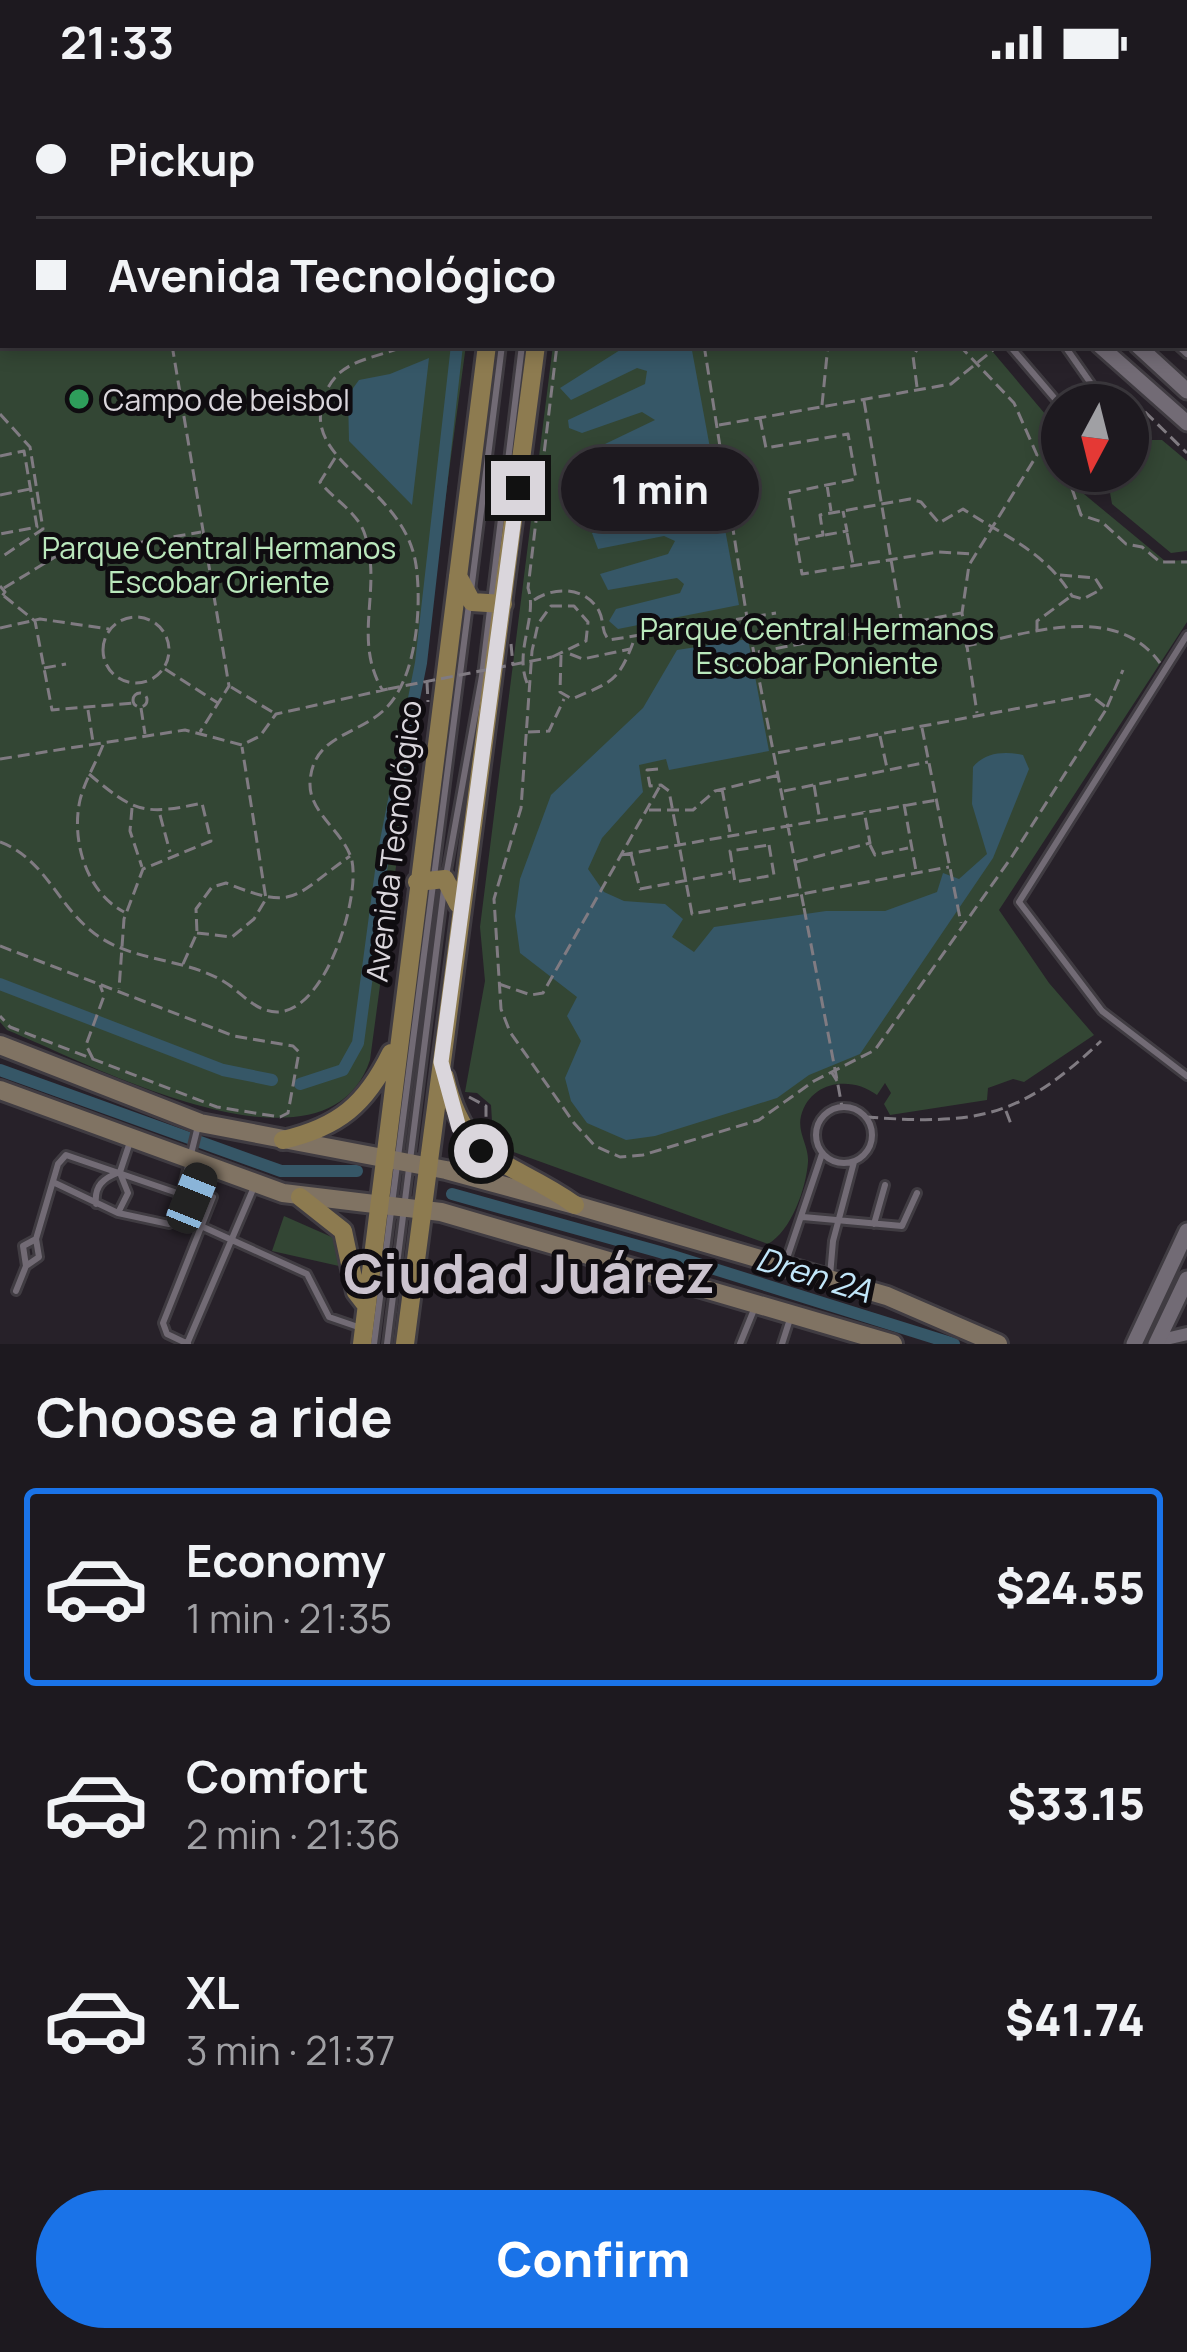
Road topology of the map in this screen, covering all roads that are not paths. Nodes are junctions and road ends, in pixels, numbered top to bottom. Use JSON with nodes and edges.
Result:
{"nodes":[{"id":1,"x":487,"y":348,"type":"edge"},
{"id":2,"x":502,"y":348,"type":"edge"},
{"id":3,"x":522,"y":348,"type":"edge"},
{"id":4,"x":536,"y":348,"type":"edge"},
{"id":5,"x":1012,"y":348,"type":"edge"},
{"id":6,"x":1066,"y":348,"type":"edge"},
{"id":7,"x":1102,"y":348,"type":"edge"},
{"id":8,"x":1140,"y":348,"type":"edge"},
{"id":9,"x":1042,"y":384,"type":"edge"},
{"id":10,"x":1091,"y":384,"type":"edge"},
{"id":11,"x":1187,"y":391,"type":"edge"},
{"id":12,"x":1187,"y":423,"type":"edge"},
{"id":13,"x":458,"y":577,"type":"junction"},
{"id":14,"x":470,"y":599,"type":"junction"},
{"id":15,"x":497,"y":605,"type":"junction"},
{"id":16,"x":1187,"y":635,"type":"edge"},
{"id":17,"x":432,"y":879,"type":"junction"},
{"id":18,"x":460,"y":914,"type":"junction"},
{"id":19,"x":398,"y":1038,"type":"junction"},
{"id":20,"x":0,"y":1045,"type":"edge"},
{"id":21,"x":441,"y":1062,"type":"junction"},
{"id":22,"x":1187,"y":1076,"type":"edge"},
{"id":23,"x":0,"y":1090,"type":"edge"},
{"id":24,"x":198,"y":1127,"type":"junction"},
{"id":25,"x":131,"y":1139,"type":"junction"},
{"id":26,"x":283,"y":1140,"type":"junction"},
{"id":27,"x":822,"y":1154,"type":"junction"},
{"id":28,"x":194,"y":1159,"type":"junction"},
{"id":29,"x":854,"y":1162,"type":"junction"},
{"id":30,"x":405,"y":1164,"type":"junction"},
{"id":31,"x":120,"y":1172,"type":"junction"},
{"id":32,"x":53,"y":1183,"type":"junction"},
{"id":33,"x":256,"y":1184,"type":"junction"},
{"id":34,"x":885,"y":1185,"type":"dead end"},
{"id":35,"x":917,"y":1193,"type":"dead end"},
{"id":36,"x":181,"y":1194,"type":"junction"},
{"id":37,"x":213,"y":1197,"type":"dead end"},
{"id":38,"x":300,"y":1197,"type":"junction"},
{"id":39,"x":192,"y":1198,"type":"junction"},
{"id":40,"x":400,"y":1201,"type":"junction"},
{"id":41,"x":96,"y":1204,"type":"junction"},
{"id":42,"x":575,"y":1205,"type":"junction"},
{"id":43,"x":118,"y":1213,"type":"junction"},
{"id":44,"x":803,"y":1217,"type":"junction"},
{"id":45,"x":838,"y":1224,"type":"junction"},
{"id":46,"x":874,"y":1224,"type":"junction"},
{"id":47,"x":201,"y":1226,"type":"junction"},
{"id":48,"x":1187,"y":1231,"type":"edge"},
{"id":49,"x":36,"y":1238,"type":"junction"},
{"id":50,"x":233,"y":1240,"type":"junction"},
{"id":51,"x":26,"y":1266,"type":"junction"},
{"id":52,"x":784,"y":1266,"type":"junction"},
{"id":53,"x":1187,"y":1279,"type":"edge"},
{"id":54,"x":830,"y":1280,"type":"junction"},
{"id":55,"x":16,"y":1291,"type":"dead end"},
{"id":56,"x":756,"y":1303,"type":"junction"},
{"id":57,"x":366,"y":1305,"type":"junction"},
{"id":58,"x":791,"y":1313,"type":"junction"},
{"id":59,"x":1179,"y":1318,"type":"edge"},
{"id":60,"x":1144,"y":1322,"type":"junction"},
{"id":61,"x":1187,"y":1334,"type":"edge"},
{"id":62,"x":366,"y":1339,"type":"edge"},
{"id":63,"x":1159,"y":1339,"type":"edge"},
{"id":64,"x":187,"y":1344,"type":"edge"},
{"id":65,"x":387,"y":1344,"type":"edge"},
{"id":66,"x":406,"y":1344,"type":"edge"},
{"id":67,"x":740,"y":1344,"type":"edge"},
{"id":68,"x":782,"y":1344,"type":"edge"},
{"id":69,"x":893,"y":1344,"type":"edge"},
{"id":70,"x":998,"y":1344,"type":"edge"},
{"id":71,"x":1134,"y":1344,"type":"edge"}],
"edges":[{"from":1,"to":13,"type":"main road","name":"Avenida Tecnológico"},
{"from":2,"to":14,"type":"lane"},
{"from":3,"to":15,"type":"lane"},
{"from":4,"to":15,"type":"main road","name":"Avenida Tecnológico"},
{"from":5,"to":9,"type":"lane"},
{"from":6,"to":10,"type":"lane"},
{"from":7,"to":12,"type":"street"},
{"from":8,"to":11,"type":"street"},
{"from":13,"to":14,"type":"main road"},
{"from":13,"to":17,"type":"main road","name":"Avenida Tecnológico"},
{"from":14,"to":15,"type":"main road"},
{"from":14,"to":17,"type":"lane"},
{"from":15,"to":17,"type":"lane"},
{"from":15,"to":18,"type":"main road","name":"Avenida Tecnológico"},
{"from":16,"to":22,"type":"lane"},
{"from":17,"to":18,"type":"main road"},
{"from":17,"to":19,"type":"main road","name":"Avenida Tecnológico"},
{"from":17,"to":30,"type":"lane"},
{"from":17,"to":30,"type":"lane"},
{"from":18,"to":21,"type":"main road","name":"Avenida Tecnológico"},
{"from":19,"to":26,"type":"main road"},
{"from":19,"to":30,"type":"main road","name":"Avenida Tecnológico"},
{"from":20,"to":24,"type":"main road"},
{"from":21,"to":30,"type":"main road","name":"Avenida Tecnológico"},
{"from":21,"to":42,"type":"main road"},
{"from":23,"to":25,"type":"main road"},
{"from":24,"to":26,"type":"main road"},
{"from":24,"to":28,"type":"lane"},
{"from":25,"to":28,"type":"main road"},
{"from":25,"to":31,"type":"lane"},
{"from":26,"to":30,"type":"main road"},
{"from":27,"to":29,"type":"lane"},
{"from":27,"to":29,"type":"lane"},
{"from":27,"to":44,"type":"lane"},
{"from":28,"to":33,"type":"main road"},
{"from":28,"to":36,"type":"lane"},
{"from":28,"to":39,"type":"lane"},
{"from":29,"to":45,"type":"lane"},
{"from":30,"to":40,"type":"main road","name":"Avenida Tecnológico"},
{"from":30,"to":40,"type":"main road","name":"Avenida Tecnológico"},
{"from":30,"to":42,"type":"main road"},
{"from":31,"to":32,"type":"lane"},
{"from":31,"to":36,"type":"lane"},
{"from":31,"to":41,"type":"lane"},
{"from":31,"to":43,"type":"lane"},
{"from":32,"to":41,"type":"lane"},
{"from":32,"to":49,"type":"lane"},
{"from":33,"to":38,"type":"main road"},
{"from":33,"to":50,"type":"lane"},
{"from":34,"to":46,"type":"lane"},
{"from":35,"to":46,"type":"lane"},
{"from":36,"to":39,"type":"lane"},
{"from":37,"to":47,"type":"lane"},
{"from":38,"to":40,"type":"main road"},
{"from":38,"to":57,"type":"main road"},
{"from":39,"to":43,"type":"lane"},
{"from":40,"to":56,"type":"main road"},
{"from":40,"to":57,"type":"main road","name":"Avenida Tecnológico"},
{"from":40,"to":62,"type":"lane"},
{"from":40,"to":65,"type":"lane"},
{"from":40,"to":66,"type":"main road","name":"Avenida Tecnológico"},
{"from":41,"to":43,"type":"lane"},
{"from":42,"to":52,"type":"main road"},
{"from":44,"to":45,"type":"lane"},
{"from":44,"to":52,"type":"lane"},
{"from":45,"to":46,"type":"lane"},
{"from":45,"to":54,"type":"lane"},
{"from":47,"to":50,"type":"lane"},
{"from":47,"to":64,"type":"lane"},
{"from":48,"to":60,"type":"street"},
{"from":49,"to":51,"type":"lane"},
{"from":49,"to":51,"type":"lane"},
{"from":50,"to":62,"type":"lane"},
{"from":50,"to":64,"type":"lane"},
{"from":51,"to":55,"type":"lane"},
{"from":52,"to":54,"type":"main road"},
{"from":53,"to":59,"type":"street"},
{"from":54,"to":70,"type":"main road"},
{"from":56,"to":58,"type":"main road"},
{"from":56,"to":67,"type":"lane"},
{"from":57,"to":62,"type":"main road","name":"Avenida Tecnológico"},
{"from":58,"to":68,"type":"lane"},
{"from":58,"to":69,"type":"main road"},
{"from":59,"to":63,"type":"street"},
{"from":60,"to":63,"type":"street"},
{"from":60,"to":71,"type":"street"},
{"from":61,"to":63,"type":"street"}]}
